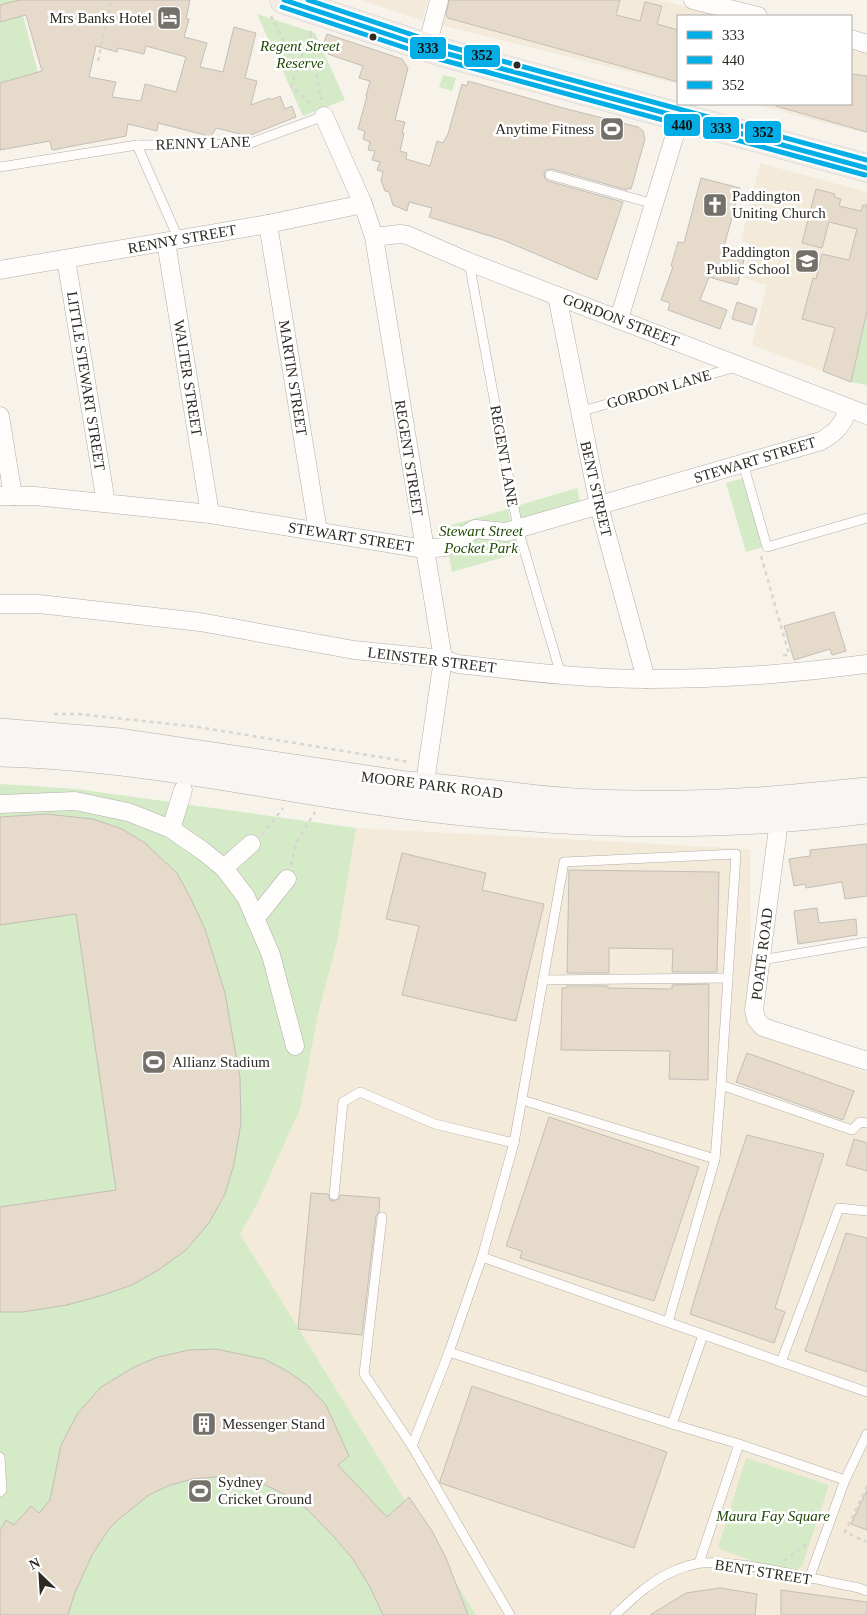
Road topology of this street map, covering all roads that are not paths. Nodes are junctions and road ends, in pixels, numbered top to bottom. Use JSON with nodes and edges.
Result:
{"nodes":[{"id":1,"x":329,"y":0,"type":"edge"},
{"id":2,"x":439,"y":0,"type":"edge"},
{"id":3,"x":693,"y":0,"type":"edge"},
{"id":4,"x":275,"y":4,"type":"edge"},
{"id":5,"x":754,"y":15,"type":"edge"},
{"id":6,"x":852,"y":40,"type":"edge"},
{"id":7,"x":429,"y":41,"type":"junction"},
{"id":8,"x":867,"y":44,"type":"edge"},
{"id":9,"x":679,"y":108,"type":"edge"},
{"id":10,"x":324,"y":116,"type":"joint"},
{"id":11,"x":137,"y":145,"type":"junction"},
{"id":12,"x":867,"y":154,"type":"edge"},
{"id":13,"x":0,"y":167,"type":"edge"},
{"id":14,"x":867,"y":168,"type":"edge"},
{"id":15,"x":550,"y":175,"type":"dead end"},
{"id":16,"x":362,"y":204,"type":"junction"},
{"id":17,"x":654,"y":204,"type":"junction"},
{"id":18,"x":268,"y":224,"type":"junction"},
{"id":19,"x":374,"y":237,"type":"junction"},
{"id":20,"x":172,"y":241,"type":"junction"},
{"id":21,"x":66,"y":259,"type":"junction"},
{"id":22,"x":469,"y":262,"type":"junction"},
{"id":23,"x":0,"y":270,"type":"edge"},
{"id":24,"x":558,"y":296,"type":"junction"},
{"id":25,"x":619,"y":320,"type":"junction"},
{"id":26,"x":739,"y":366,"type":"junction"},
{"id":27,"x":848,"y":408,"type":"junction"},
{"id":28,"x":579,"y":412,"type":"junction"},
{"id":29,"x":867,"y":415,"type":"edge"},
{"id":30,"x":0,"y":416,"type":"edge"},
{"id":31,"x":743,"y":463,"type":"junction"},
{"id":32,"x":7,"y":496,"type":"edge"},
{"id":33,"x":106,"y":503,"type":"junction"},
{"id":34,"x":599,"y":506,"type":"junction"},
{"id":35,"x":210,"y":514,"type":"junction"},
{"id":36,"x":867,"y":518,"type":"edge"},
{"id":37,"x":518,"y":529,"type":"junction"},
{"id":38,"x":318,"y":531,"type":"junction"},
{"id":39,"x":424,"y":549,"type":"junction"},
{"id":40,"x":0,"y":604,"type":"edge"},
{"id":41,"x":442,"y":659,"type":"junction"},
{"id":42,"x":867,"y":664,"type":"edge"},
{"id":43,"x":561,"y":676,"type":"junction"},
{"id":44,"x":646,"y":679,"type":"junction"},
{"id":45,"x":0,"y":731,"type":"edge"},
{"id":46,"x":0,"y":754,"type":"edge"},
{"id":47,"x":184,"y":790,"type":"dead end"},
{"id":48,"x":867,"y":790,"type":"edge"},
{"id":49,"x":423,"y":796,"type":"junction"},
{"id":50,"x":0,"y":804,"type":"edge"},
{"id":51,"x":779,"y":810,"type":"junction"},
{"id":52,"x":867,"y":811,"type":"edge"},
{"id":53,"x":171,"y":829,"type":"junction"},
{"id":54,"x":251,"y":844,"type":"dead end"},
{"id":55,"x":224,"y":868,"type":"junction"},
{"id":56,"x":287,"y":878,"type":"road end"},
{"id":57,"x":256,"y":918,"type":"junction"},
{"id":58,"x":867,"y":942,"type":"edge"},
{"id":59,"x":761,"y":960,"type":"junction"},
{"id":60,"x":728,"y":978,"type":"junction"},
{"id":61,"x":543,"y":980,"type":"junction"},
{"id":62,"x":295,"y":1046,"type":"dead end"},
{"id":63,"x":867,"y":1061,"type":"edge"},
{"id":64,"x":722,"y":1085,"type":"junction"},
{"id":65,"x":522,"y":1100,"type":"junction"},
{"id":66,"x":867,"y":1124,"type":"edge"},
{"id":67,"x":514,"y":1143,"type":"junction"},
{"id":68,"x":715,"y":1159,"type":"junction"},
{"id":69,"x":334,"y":1195,"type":"dead end"},
{"id":70,"x":867,"y":1210,"type":"edge"},
{"id":71,"x":382,"y":1217,"type":"dead end"},
{"id":72,"x":482,"y":1257,"type":"junction"},
{"id":73,"x":668,"y":1322,"type":"junction"},
{"id":74,"x":703,"y":1335,"type":"junction"},
{"id":75,"x":449,"y":1352,"type":"junction"},
{"id":76,"x":781,"y":1362,"type":"junction"},
{"id":77,"x":867,"y":1392,"type":"edge"},
{"id":78,"x":672,"y":1424,"type":"junction"},
{"id":79,"x":867,"y":1434,"type":"edge"},
{"id":80,"x":738,"y":1444,"type":"junction"},
{"id":81,"x":412,"y":1446,"type":"junction"},
{"id":82,"x":0,"y":1457,"type":"edge"},
{"id":83,"x":845,"y":1480,"type":"junction"},
{"id":84,"x":0,"y":1492,"type":"edge"},
{"id":85,"x":699,"y":1563,"type":"junction"},
{"id":86,"x":809,"y":1579,"type":"junction"},
{"id":87,"x":867,"y":1591,"type":"edge"},
{"id":88,"x":510,"y":1615,"type":"edge"},
{"id":89,"x":614,"y":1615,"type":"edge"}],
"edges":[{"from":1,"to":7,"type":"main road"},
{"from":2,"to":7,"type":"street"},
{"from":3,"to":5,"type":"street"},
{"from":4,"to":7,"type":"main road"},
{"from":6,"to":8,"type":"street"},
{"from":7,"to":9,"type":"main road"},
{"from":9,"to":12,"type":"main road"},
{"from":9,"to":14,"type":"main road"},
{"from":9,"to":17,"type":"street"},
{"from":10,"to":11,"type":"lane","name":"RENNY LANE"},
{"from":10,"to":16,"type":"street","name":"REGENT STREET"},
{"from":11,"to":13,"type":"lane","name":"RENNY LANE"},
{"from":11,"to":20,"type":"lane","name":"RENNY LANE"},
{"from":15,"to":17,"type":"lane"},
{"from":16,"to":18,"type":"street","name":"RENNY STREET"},
{"from":16,"to":19,"type":"street","name":"REGENT STREET"},
{"from":17,"to":25,"type":"street"},
{"from":18,"to":20,"type":"street","name":"RENNY STREET"},
{"from":18,"to":38,"type":"street","name":"MARTIN STREET"},
{"from":19,"to":22,"type":"street","name":"GORDON STREET"},
{"from":19,"to":39,"type":"street","name":"REGENT STREET"},
{"from":20,"to":21,"type":"street","name":"RENNY STREET"},
{"from":20,"to":35,"type":"street","name":"WALTER STREET"},
{"from":21,"to":23,"type":"street","name":"RENNY STREET"},
{"from":21,"to":33,"type":"street","name":"LITTLE STEWART STREET"},
{"from":22,"to":24,"type":"street","name":"GORDON STREET"},
{"from":22,"to":37,"type":"lane","name":"REGENT LANE"},
{"from":24,"to":25,"type":"street","name":"GORDON STREET"},
{"from":24,"to":28,"type":"street","name":"BENT STREET"},
{"from":25,"to":26,"type":"street","name":"GORDON STREET"},
{"from":26,"to":27,"type":"street","name":"GORDON STREET"},
{"from":26,"to":28,"type":"lane","name":"GORDON LANE"},
{"from":27,"to":29,"type":"street","name":"GORDON STREET"},
{"from":27,"to":31,"type":"street","name":"STEWART STREET"},
{"from":28,"to":34,"type":"street","name":"BENT STREET"},
{"from":30,"to":32,"type":"street"},
{"from":31,"to":34,"type":"street","name":"STEWART STREET"},
{"from":31,"to":36,"type":"lane"},
{"from":32,"to":33,"type":"street","name":"STEWART STREET"},
{"from":33,"to":35,"type":"street","name":"STEWART STREET"},
{"from":34,"to":37,"type":"street","name":"STEWART STREET"},
{"from":34,"to":44,"type":"street","name":"BENT STREET"},
{"from":35,"to":38,"type":"street","name":"STEWART STREET"},
{"from":37,"to":39,"type":"street","name":"STEWART STREET"},
{"from":37,"to":43,"type":"lane","name":"REGENT LANE"},
{"from":38,"to":39,"type":"street","name":"STEWART STREET"},
{"from":39,"to":41,"type":"street","name":"REGENT STREET"},
{"from":40,"to":41,"type":"street","name":"LEINSTER STREET"},
{"from":41,"to":43,"type":"street","name":"LEINSTER STREET"},
{"from":41,"to":49,"type":"street","name":"REGENT STREET"},
{"from":42,"to":44,"type":"street","name":"LEINSTER STREET"},
{"from":43,"to":44,"type":"street","name":"LEINSTER STREET"},
{"from":45,"to":49,"type":"main road","name":"MOORE PARK ROAD"},
{"from":46,"to":49,"type":"main road","name":"MOORE PARK ROAD"},
{"from":47,"to":53,"type":"street"},
{"from":48,"to":51,"type":"main road","name":"MOORE PARK ROAD"},
{"from":49,"to":51,"type":"main road","name":"MOORE PARK ROAD"},
{"from":50,"to":53,"type":"street"},
{"from":51,"to":52,"type":"main road","name":"MOORE PARK ROAD"},
{"from":51,"to":59,"type":"street","name":"POATE ROAD"},
{"from":53,"to":55,"type":"street"},
{"from":54,"to":55,"type":"street"},
{"from":55,"to":57,"type":"street"},
{"from":56,"to":57,"type":"street"},
{"from":57,"to":62,"type":"street"},
{"from":58,"to":59,"type":"lane"},
{"from":59,"to":63,"type":"street","name":"POATE ROAD"},
{"from":60,"to":61,"type":"lane"},
{"from":60,"to":61,"type":"lane"},
{"from":60,"to":64,"type":"lane"},
{"from":61,"to":65,"type":"lane"},
{"from":64,"to":66,"type":"lane"},
{"from":64,"to":68,"type":"lane"},
{"from":65,"to":67,"type":"lane"},
{"from":65,"to":68,"type":"lane"},
{"from":67,"to":69,"type":"lane"},
{"from":67,"to":72,"type":"lane"},
{"from":68,"to":73,"type":"lane"},
{"from":70,"to":76,"type":"lane"},
{"from":71,"to":81,"type":"lane"},
{"from":72,"to":73,"type":"lane"},
{"from":72,"to":75,"type":"lane"},
{"from":73,"to":74,"type":"lane"},
{"from":74,"to":76,"type":"lane"},
{"from":74,"to":78,"type":"lane"},
{"from":75,"to":78,"type":"lane"},
{"from":75,"to":81,"type":"lane"},
{"from":76,"to":77,"type":"lane"},
{"from":78,"to":80,"type":"lane"},
{"from":79,"to":83,"type":"lane"},
{"from":80,"to":83,"type":"lane"},
{"from":80,"to":85,"type":"lane"},
{"from":81,"to":88,"type":"lane"},
{"from":82,"to":84,"type":"lane"},
{"from":83,"to":86,"type":"lane"},
{"from":85,"to":86,"type":"lane","name":"BENT STREET"},
{"from":85,"to":89,"type":"lane","name":"BENT STREET"},
{"from":86,"to":87,"type":"lane","name":"BENT STREET"}]}
